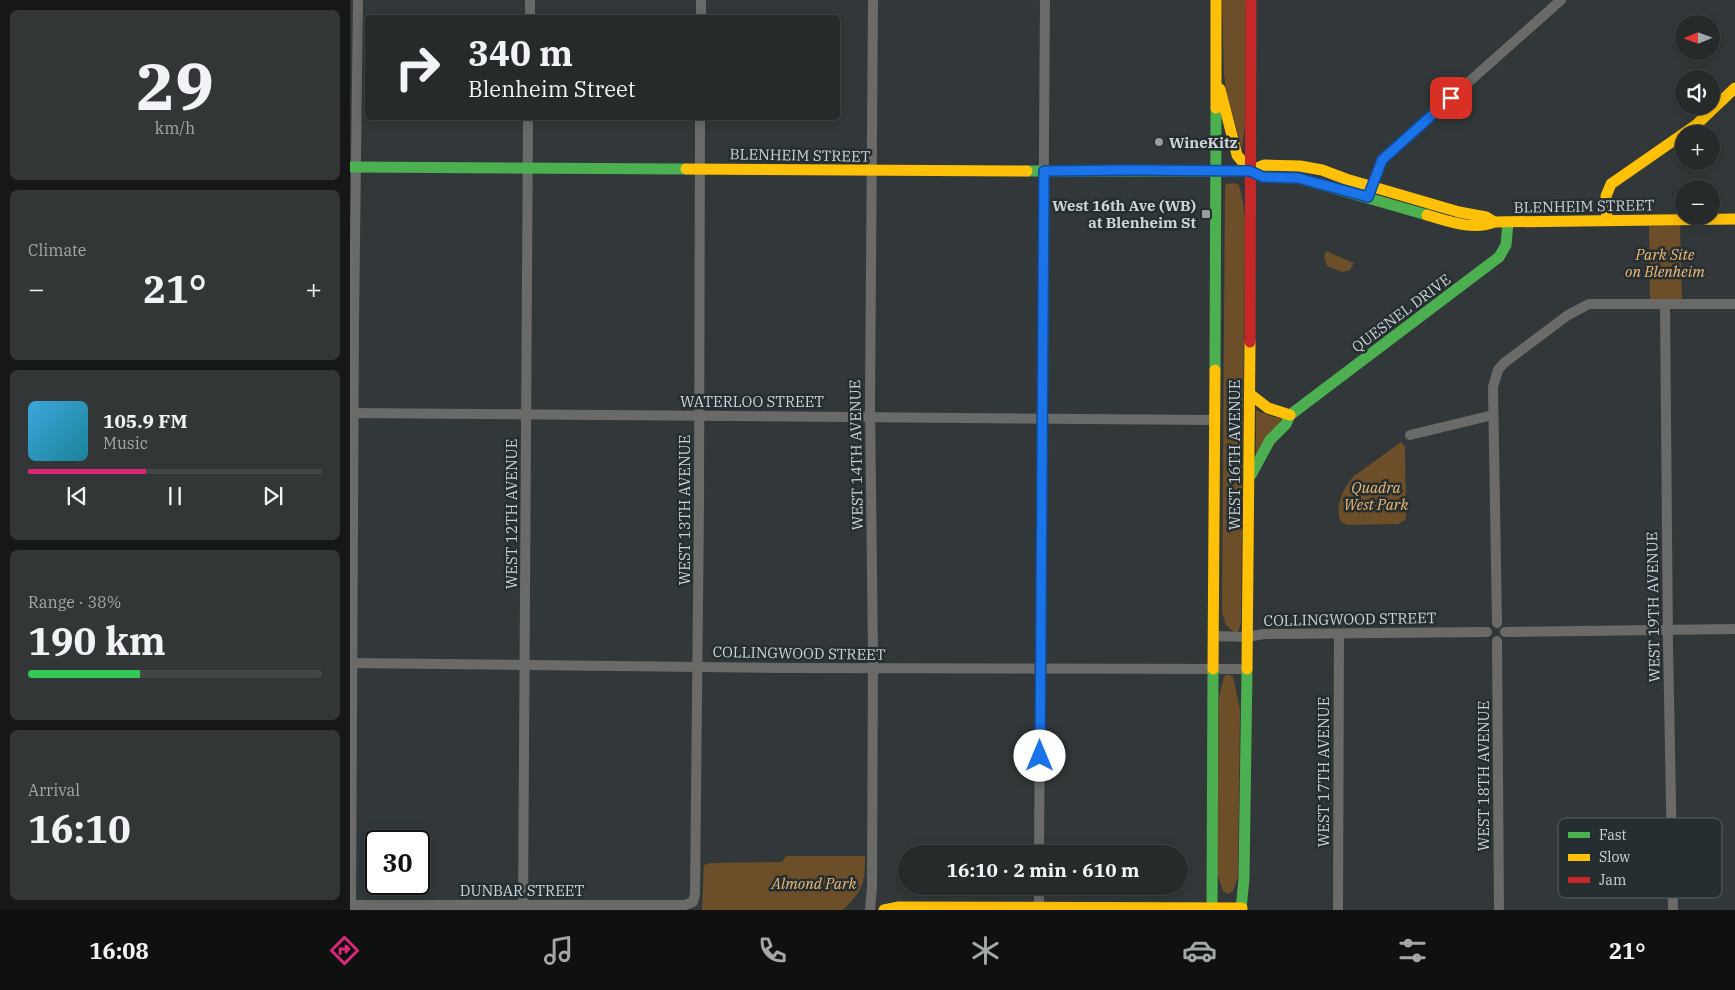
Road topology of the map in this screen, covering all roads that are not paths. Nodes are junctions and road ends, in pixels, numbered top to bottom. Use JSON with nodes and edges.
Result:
{"nodes":[{"id":1,"x":358,"y":0,"type":"edge"},
{"id":2,"x":530,"y":0,"type":"edge"},
{"id":3,"x":701,"y":0,"type":"edge"},
{"id":4,"x":873,"y":0,"type":"edge"},
{"id":5,"x":1045,"y":0,"type":"edge"},
{"id":6,"x":1216,"y":0,"type":"edge"},
{"id":7,"x":1251,"y":0,"type":"edge"},
{"id":8,"x":1561,"y":0,"type":"edge"},
{"id":9,"x":530,"y":15,"type":"edge"},
{"id":10,"x":701,"y":15,"type":"edge"},
{"id":11,"x":1216,"y":76,"type":"junction"},
{"id":12,"x":1735,"y":88,"type":"edge"},
{"id":13,"x":528,"y":120,"type":"edge"},
{"id":14,"x":700,"y":120,"type":"edge"},
{"id":15,"x":353,"y":167,"type":"edge"},
{"id":16,"x":528,"y":168,"type":"junction"},
{"id":17,"x":700,"y":169,"type":"junction"},
{"id":18,"x":872,"y":170,"type":"junction"},
{"id":19,"x":1216,"y":170,"type":"junction"},
{"id":20,"x":1044,"y":171,"type":"junction"},
{"id":21,"x":1250,"y":171,"type":"junction"},
{"id":22,"x":1370,"y":192,"type":"junction"},
{"id":23,"x":1735,"y":219,"type":"edge"},
{"id":24,"x":1607,"y":220,"type":"junction"},
{"id":25,"x":1508,"y":222,"type":"junction"},
{"id":26,"x":1665,"y":304,"type":"junction"},
{"id":27,"x":1735,"y":304,"type":"edge"},
{"id":28,"x":1250,"y":394,"type":"junction"},
{"id":29,"x":352,"y":413,"type":"edge"},
{"id":30,"x":527,"y":414,"type":"junction"},
{"id":31,"x":1290,"y":415,"type":"junction"},
{"id":32,"x":1493,"y":415,"type":"junction"},
{"id":33,"x":699,"y":416,"type":"junction"},
{"id":34,"x":870,"y":417,"type":"junction"},
{"id":35,"x":1042,"y":418,"type":"junction"},
{"id":36,"x":1214,"y":420,"type":"junction"},
{"id":37,"x":1410,"y":435,"type":"dead end"},
{"id":38,"x":1250,"y":479,"type":"junction"},
{"id":39,"x":1497,"y":623,"type":"junction"},
{"id":40,"x":1735,"y":629,"type":"edge"},
{"id":41,"x":1668,"y":630,"type":"junction"},
{"id":42,"x":1487,"y":632,"type":"junction"},
{"id":43,"x":1505,"y":632,"type":"junction"},
{"id":44,"x":1339,"y":634,"type":"junction"},
{"id":45,"x":1213,"y":636,"type":"junction"},
{"id":46,"x":1247,"y":636,"type":"junction"},
{"id":47,"x":1497,"y":641,"type":"junction"},
{"id":48,"x":351,"y":663,"type":"edge"},
{"id":49,"x":525,"y":664,"type":"junction"},
{"id":50,"x":697,"y":666,"type":"junction"},
{"id":51,"x":1040,"y":668,"type":"junction"},
{"id":52,"x":1213,"y":668,"type":"junction"},
{"id":53,"x":874,"y":669,"type":"junction"},
{"id":54,"x":1247,"y":669,"type":"junction"},
{"id":55,"x":1671,"y":818,"type":"edge"},
{"id":56,"x":1039,"y":845,"type":"edge"},
{"id":57,"x":1039,"y":895,"type":"edge"},
{"id":58,"x":693,"y":902,"type":"joint"},
{"id":59,"x":351,"y":906,"type":"edge"},
{"id":60,"x":523,"y":908,"type":"edge"},
{"id":61,"x":1039,"y":908,"type":"edge"},
{"id":62,"x":1212,"y":909,"type":"edge"},
{"id":63,"x":1242,"y":909,"type":"edge"},
{"id":64,"x":870,"y":910,"type":"edge"},
{"id":65,"x":884,"y":910,"type":"edge"},
{"id":66,"x":1338,"y":910,"type":"edge"},
{"id":67,"x":1499,"y":910,"type":"edge"}],
"edges":[{"from":1,"to":15,"type":"street"},
{"from":2,"to":9,"type":"street"},
{"from":3,"to":10,"type":"street"},
{"from":4,"to":18,"type":"street","name":"WEST 14TH AVENUE"},
{"from":5,"to":20,"type":"street"},
{"from":6,"to":11,"type":"main road","name":"WEST 16TH AVENUE"},
{"from":7,"to":21,"type":"main road","name":"WEST 16TH AVENUE"},
{"from":8,"to":22,"type":"street"},
{"from":11,"to":19,"type":"main road","name":"WEST 16TH AVENUE"},
{"from":11,"to":21,"type":"main road"},
{"from":12,"to":24,"type":"main road"},
{"from":13,"to":16,"type":"street","name":"WEST 12TH AVENUE"},
{"from":14,"to":17,"type":"street","name":"WEST 13TH AVENUE"},
{"from":15,"to":16,"type":"main road","name":"BLENHEIM STREET"},
{"from":15,"to":29,"type":"street"},
{"from":16,"to":17,"type":"main road","name":"BLENHEIM STREET"},
{"from":16,"to":30,"type":"street","name":"WEST 12TH AVENUE"},
{"from":17,"to":18,"type":"main road","name":"BLENHEIM STREET"},
{"from":17,"to":33,"type":"street","name":"WEST 13TH AVENUE"},
{"from":18,"to":20,"type":"main road","name":"BLENHEIM STREET"},
{"from":18,"to":34,"type":"street","name":"WEST 14TH AVENUE"},
{"from":19,"to":20,"type":"main road","name":"BLENHEIM STREET"},
{"from":19,"to":21,"type":"main road","name":"BLENHEIM STREET"},
{"from":19,"to":36,"type":"main road","name":"WEST 16TH AVENUE"},
{"from":20,"to":35,"type":"street"},
{"from":21,"to":22,"type":"main road","name":"BLENHEIM STREET"},
{"from":21,"to":28,"type":"main road","name":"WEST 16TH AVENUE"},
{"from":22,"to":25,"type":"main road","name":"BLENHEIM STREET"},
{"from":23,"to":24,"type":"main road","name":"BLENHEIM STREET"},
{"from":24,"to":25,"type":"main road","name":"BLENHEIM STREET"},
{"from":25,"to":31,"type":"main road","name":"QUESNEL DRIVE"},
{"from":26,"to":27,"type":"street"},
{"from":26,"to":32,"type":"street"},
{"from":26,"to":41,"type":"street","name":"WEST 19TH AVENUE"},
{"from":28,"to":31,"type":"main road"},
{"from":28,"to":38,"type":"main road","name":"WEST 16TH AVENUE"},
{"from":29,"to":30,"type":"street","name":"WATERLOO STREET"},
{"from":29,"to":48,"type":"street"},
{"from":30,"to":33,"type":"street","name":"WATERLOO STREET"},
{"from":30,"to":49,"type":"street","name":"WEST 12TH AVENUE"},
{"from":31,"to":38,"type":"main road","name":"QUESNEL DRIVE"},
{"from":32,"to":37,"type":"street"},
{"from":32,"to":39,"type":"street"},
{"from":33,"to":34,"type":"street","name":"WATERLOO STREET"},
{"from":33,"to":50,"type":"street","name":"WEST 13TH AVENUE"},
{"from":34,"to":35,"type":"street","name":"WATERLOO STREET"},
{"from":34,"to":53,"type":"street","name":"WEST 14TH AVENUE"},
{"from":35,"to":36,"type":"street","name":"WATERLOO STREET"},
{"from":35,"to":51,"type":"street"},
{"from":36,"to":45,"type":"main road","name":"WEST 16TH AVENUE"},
{"from":38,"to":46,"type":"main road","name":"WEST 16TH AVENUE"},
{"from":39,"to":42,"type":"street"},
{"from":39,"to":43,"type":"street"},
{"from":40,"to":41,"type":"street"},
{"from":41,"to":43,"type":"street"},
{"from":41,"to":55,"type":"street","name":"WEST 19TH AVENUE"},
{"from":42,"to":44,"type":"street","name":"COLLINGWOOD STREET"},
{"from":42,"to":47,"type":"street"},
{"from":43,"to":47,"type":"street"},
{"from":44,"to":46,"type":"street","name":"COLLINGWOOD STREET"},
{"from":44,"to":66,"type":"street","name":"WEST 17TH AVENUE"},
{"from":45,"to":46,"type":"street","name":"COLLINGWOOD STREET"},
{"from":45,"to":52,"type":"main road","name":"WEST 16TH AVENUE"},
{"from":46,"to":54,"type":"main road","name":"WEST 16TH AVENUE"},
{"from":47,"to":67,"type":"street","name":"WEST 18TH AVENUE"},
{"from":48,"to":49,"type":"street","name":"COLLINGWOOD STREET"},
{"from":48,"to":59,"type":"street"},
{"from":49,"to":50,"type":"street","name":"COLLINGWOOD STREET"},
{"from":49,"to":60,"type":"street","name":"WEST 12TH AVENUE"},
{"from":50,"to":53,"type":"street","name":"COLLINGWOOD STREET"},
{"from":50,"to":58,"type":"street","name":"WEST 13TH AVENUE"},
{"from":51,"to":52,"type":"street","name":"COLLINGWOOD STREET"},
{"from":51,"to":53,"type":"street","name":"COLLINGWOOD STREET"},
{"from":51,"to":56,"type":"street"},
{"from":52,"to":54,"type":"street","name":"COLLINGWOOD STREET"},
{"from":52,"to":62,"type":"main road","name":"WEST 16TH AVENUE"},
{"from":53,"to":64,"type":"street","name":"WEST 14TH AVENUE"},
{"from":54,"to":63,"type":"main road","name":"WEST 16TH AVENUE"},
{"from":57,"to":61,"type":"street"},
{"from":58,"to":60,"type":"street","name":"DUNBAR STREET"},
{"from":59,"to":60,"type":"street","name":"DUNBAR STREET"},
{"from":61,"to":62,"type":"main road"},
{"from":61,"to":65,"type":"main road"},
{"from":62,"to":63,"type":"main road"}]}
